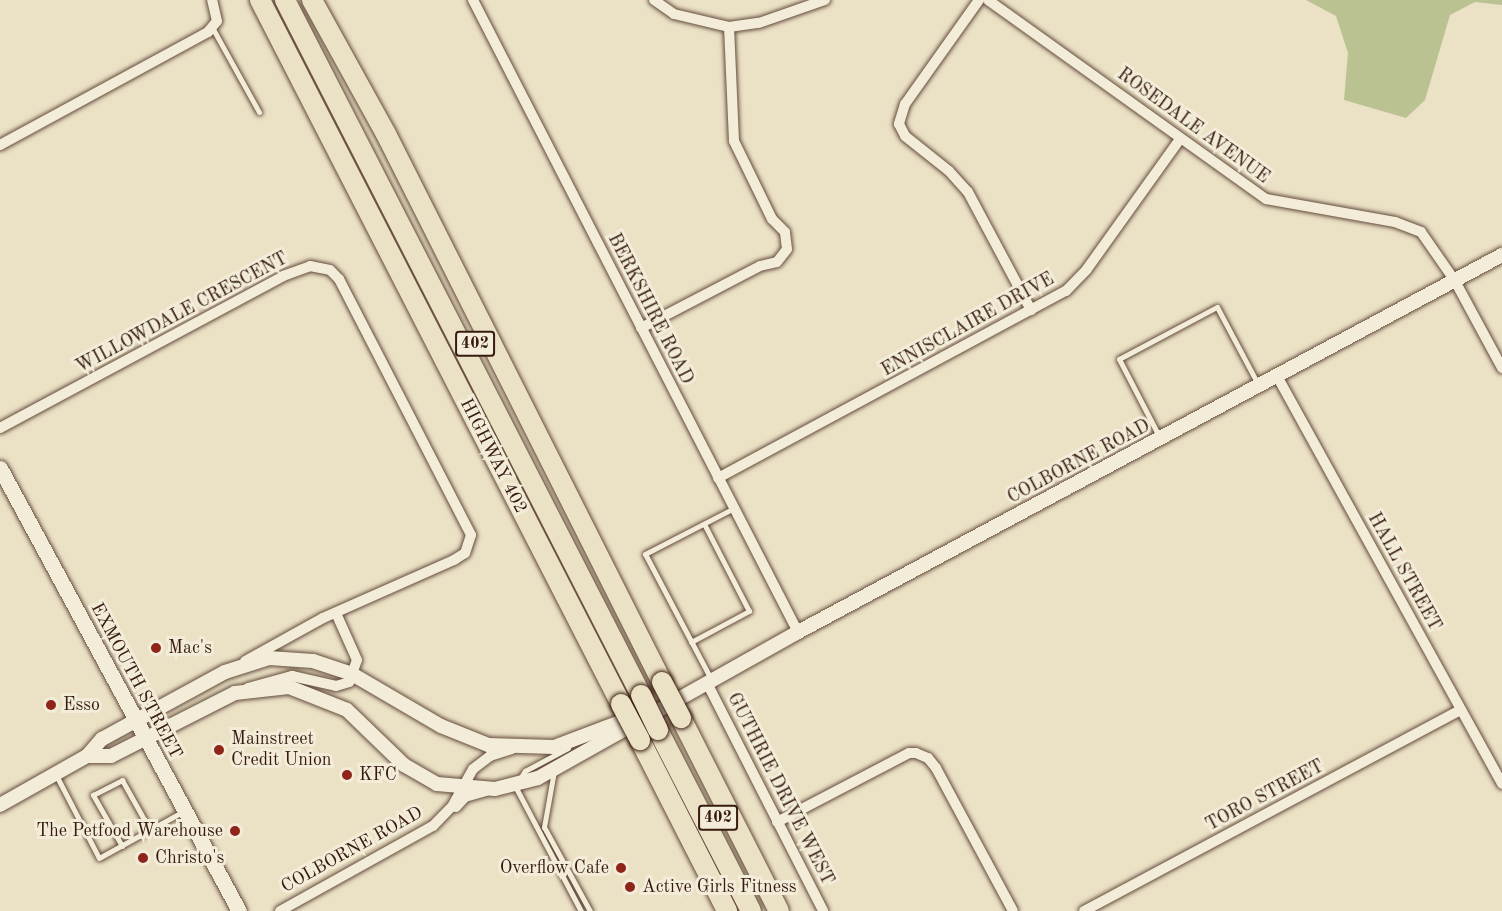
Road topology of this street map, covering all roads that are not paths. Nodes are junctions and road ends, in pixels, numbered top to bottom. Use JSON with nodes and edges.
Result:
{"nodes":[{"id":1,"x":212,"y":0,"type":"edge"},
{"id":2,"x":248,"y":0,"type":"edge"},
{"id":3,"x":260,"y":0,"type":"edge"},
{"id":4,"x":285,"y":0,"type":"edge"},
{"id":5,"x":298,"y":0,"type":"edge"},
{"id":6,"x":312,"y":0,"type":"edge"},
{"id":7,"x":326,"y":0,"type":"edge"},
{"id":8,"x":472,"y":0,"type":"edge"},
{"id":9,"x":654,"y":0,"type":"edge"},
{"id":10,"x":825,"y":0,"type":"edge"},
{"id":11,"x":980,"y":0,"type":"edge"},
{"id":12,"x":988,"y":0,"type":"edge"},
{"id":13,"x":215,"y":25,"type":"junction"},
{"id":14,"x":729,"y":27,"type":"junction"},
{"id":15,"x":259,"y":112,"type":"dead end"},
{"id":16,"x":386,"y":134,"type":"junction"},
{"id":17,"x":1180,"y":139,"type":"junction"},
{"id":18,"x":0,"y":145,"type":"edge"},
{"id":19,"x":372,"y":220,"type":"junction"},
{"id":20,"x":1502,"y":255,"type":"edge"},
{"id":21,"x":1455,"y":281,"type":"junction"},
{"id":22,"x":1032,"y":310,"type":"junction"},
{"id":23,"x":641,"y":328,"type":"junction"},
{"id":24,"x":1502,"y":368,"type":"edge"},
{"id":25,"x":1277,"y":376,"type":"junction"},
{"id":26,"x":1259,"y":386,"type":"junction"},
{"id":27,"x":0,"y":428,"type":"edge"},
{"id":28,"x":1160,"y":439,"type":"junction"},
{"id":29,"x":0,"y":468,"type":"edge"},
{"id":30,"x":718,"y":478,"type":"junction"},
{"id":31,"x":734,"y":508,"type":"junction"},
{"id":32,"x":704,"y":524,"type":"junction"},
{"id":33,"x":336,"y":613,"type":"junction"},
{"id":34,"x":798,"y":632,"type":"junction"},
{"id":35,"x":691,"y":642,"type":"junction"},
{"id":36,"x":240,"y":665,"type":"junction"},
{"id":37,"x":355,"y":675,"type":"junction"},
{"id":38,"x":709,"y":682,"type":"junction"},
{"id":39,"x":651,"y":689,"type":"junction"},
{"id":40,"x":242,"y":691,"type":"junction"},
{"id":41,"x":1461,"y":710,"type":"junction"},
{"id":42,"x":671,"y":718,"type":"junction"},
{"id":43,"x":135,"y":721,"type":"junction"},
{"id":44,"x":144,"y":738,"type":"junction"},
{"id":45,"x":579,"y":740,"type":"junction"},
{"id":46,"x":519,"y":748,"type":"junction"},
{"id":47,"x":87,"y":756,"type":"junction"},
{"id":48,"x":554,"y":770,"type":"junction"},
{"id":49,"x":56,"y":774,"type":"junction"},
{"id":50,"x":1502,"y":784,"type":"edge"},
{"id":51,"x":515,"y":786,"type":"junction"},
{"id":52,"x":461,"y":789,"type":"junction"},
{"id":53,"x":495,"y":789,"type":"junction"},
{"id":54,"x":0,"y":805,"type":"edge"},
{"id":55,"x":184,"y":811,"type":"junction"},
{"id":56,"x":777,"y":822,"type":"junction"},
{"id":57,"x":433,"y":826,"type":"junction"},
{"id":58,"x":150,"y":830,"type":"junction"},
{"id":59,"x":122,"y":846,"type":"junction"},
{"id":60,"x":238,"y":911,"type":"edge"},
{"id":61,"x":280,"y":911,"type":"edge"},
{"id":62,"x":581,"y":911,"type":"edge"},
{"id":63,"x":590,"y":911,"type":"edge"},
{"id":64,"x":727,"y":911,"type":"edge"},
{"id":65,"x":751,"y":911,"type":"edge"},
{"id":66,"x":766,"y":911,"type":"edge"},
{"id":67,"x":779,"y":911,"type":"edge"},
{"id":68,"x":823,"y":911,"type":"edge"},
{"id":69,"x":1013,"y":911,"type":"edge"},
{"id":70,"x":1084,"y":911,"type":"edge"}],
"edges":[{"from":1,"to":13,"type":"street"},
{"from":2,"to":19,"type":"highway"},
{"from":3,"to":19,"type":"highway","name":"HIGHWAY 402","number":"402"},
{"from":4,"to":39,"type":"highway"},
{"from":5,"to":39,"type":"highway","name":"HIGHWAY 402","number":"402"},
{"from":6,"to":16,"type":"highway"},
{"from":7,"to":16,"type":"highway"},
{"from":8,"to":23,"type":"street","name":"BERKSHIRE ROAD"},
{"from":9,"to":14,"type":"street"},
{"from":10,"to":14,"type":"street"},
{"from":11,"to":22,"type":"street"},
{"from":12,"to":17,"type":"street","name":"ROSEDALE AVENUE"},
{"from":13,"to":15,"type":"lane"},
{"from":13,"to":18,"type":"street"},
{"from":14,"to":23,"type":"street"},
{"from":16,"to":39,"type":"highway"},
{"from":17,"to":21,"type":"street","name":"ROSEDALE AVENUE"},
{"from":17,"to":22,"type":"street","name":"ENNISCLAIRE DRIVE"},
{"from":19,"to":64,"type":"highway","name":"HIGHWAY 402","number":"402","bridge":true},
{"from":20,"to":21,"type":"street","name":"COLBORNE ROAD"},
{"from":21,"to":24,"type":"street","name":"ROSEDALE AVENUE"},
{"from":21,"to":25,"type":"street","name":"COLBORNE ROAD"},
{"from":22,"to":30,"type":"street","name":"ENNISCLAIRE DRIVE"},
{"from":23,"to":30,"type":"street","name":"BERKSHIRE ROAD"},
{"from":25,"to":26,"type":"street","name":"COLBORNE ROAD"},
{"from":25,"to":41,"type":"street","name":"HALL STREET"},
{"from":26,"to":28,"type":"street","name":"COLBORNE ROAD"},
{"from":26,"to":28,"type":"lane"},
{"from":27,"to":33,"type":"street","name":"WILLOWDALE CRESCENT"},
{"from":28,"to":34,"type":"street","name":"COLBORNE ROAD"},
{"from":29,"to":43,"type":"main road","name":"EXMOUTH STREET"},
{"from":30,"to":31,"type":"street","name":"BERKSHIRE ROAD"},
{"from":31,"to":32,"type":"lane"},
{"from":31,"to":34,"type":"street","name":"BERKSHIRE ROAD"},
{"from":32,"to":35,"type":"lane"},
{"from":32,"to":35,"type":"lane"},
{"from":33,"to":36,"type":"street"},
{"from":33,"to":37,"type":"street"},
{"from":34,"to":38,"type":"street","name":"COLBORNE ROAD"},
{"from":35,"to":38,"type":"lane"},
{"from":36,"to":37,"type":"street"},
{"from":36,"to":43,"type":"street"},
{"from":37,"to":40,"type":"street"},
{"from":37,"to":46,"type":"street"},
{"from":38,"to":42,"type":"street","name":"COLBORNE ROAD"},
{"from":38,"to":56,"type":"street","name":"GUTHRIE DRIVE WEST"},
{"from":39,"to":42,"type":"highway","name":"HIGHWAY 402","number":"402"},
{"from":40,"to":44,"type":"street"},
{"from":40,"to":52,"type":"street"},
{"from":41,"to":50,"type":"street","name":"HALL STREET"},
{"from":41,"to":70,"type":"street","name":"TORO STREET"},
{"from":42,"to":45,"type":"street","name":"COLBORNE ROAD"},
{"from":42,"to":48,"type":"street","name":"COLBORNE ROAD"},
{"from":42,"to":65,"type":"highway"},
{"from":42,"to":66,"type":"highway","name":"HIGHWAY 402","number":"402"},
{"from":42,"to":67,"type":"highway"},
{"from":43,"to":44,"type":"main road","name":"EXMOUTH STREET"},
{"from":43,"to":47,"type":"street"},
{"from":44,"to":47,"type":"street"},
{"from":44,"to":55,"type":"main road","name":"EXMOUTH STREET"},
{"from":45,"to":46,"type":"street","name":"COLBORNE ROAD"},
{"from":45,"to":51,"type":"lane"},
{"from":46,"to":52,"type":"street","name":"COLBORNE ROAD"},
{"from":47,"to":49,"type":"street"},
{"from":48,"to":51,"type":"street","name":"COLBORNE ROAD"},
{"from":48,"to":63,"type":"lane"},
{"from":49,"to":54,"type":"street"},
{"from":49,"to":59,"type":"lane"},
{"from":51,"to":53,"type":"street","name":"COLBORNE ROAD"},
{"from":51,"to":62,"type":"lane"},
{"from":52,"to":53,"type":"street","name":"COLBORNE ROAD"},
{"from":52,"to":57,"type":"street","name":"COLBORNE ROAD"},
{"from":53,"to":57,"type":"street"},
{"from":55,"to":58,"type":"lane"},
{"from":55,"to":60,"type":"main road","name":"EXMOUTH STREET"},
{"from":56,"to":68,"type":"street","name":"GUTHRIE DRIVE WEST"},
{"from":56,"to":69,"type":"street"},
{"from":57,"to":61,"type":"street","name":"COLBORNE ROAD"},
{"from":58,"to":59,"type":"lane"},
{"from":58,"to":59,"type":"lane"}]}
